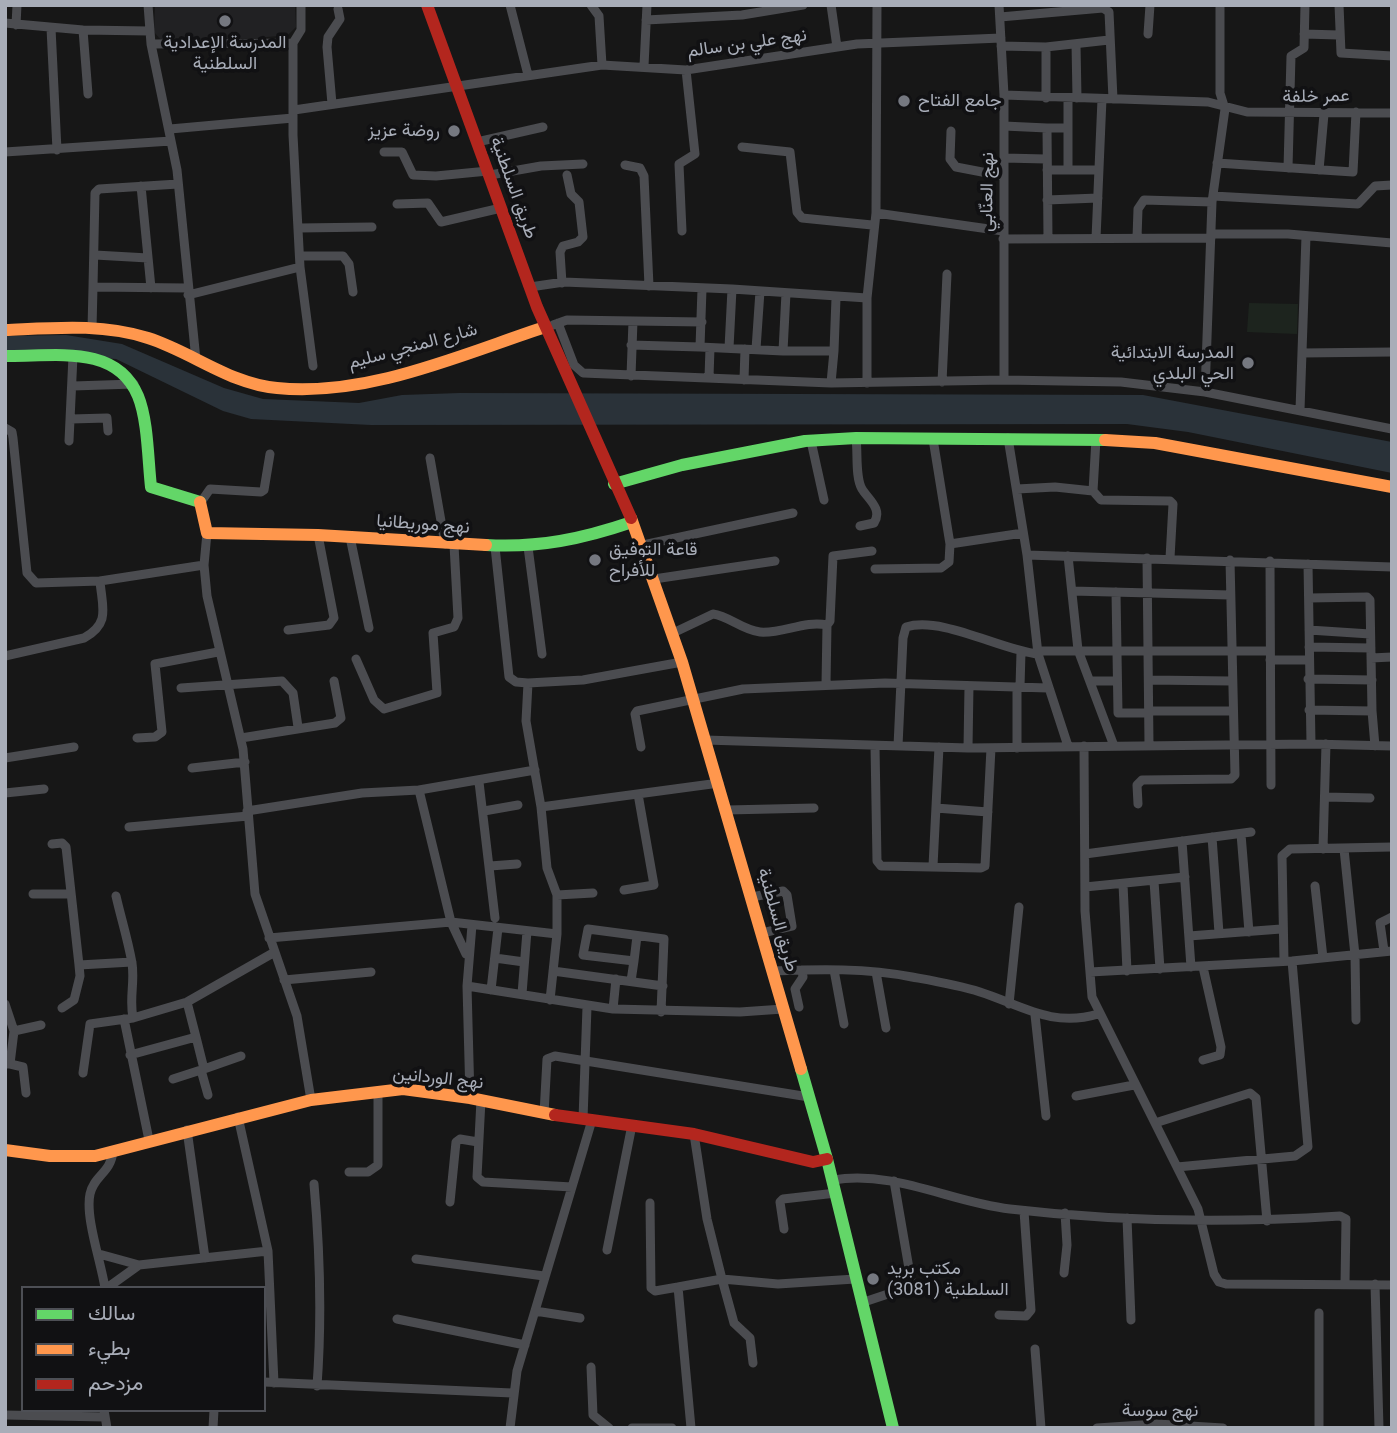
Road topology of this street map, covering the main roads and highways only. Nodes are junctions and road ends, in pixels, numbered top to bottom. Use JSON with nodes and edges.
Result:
{"nodes":[{"id":1,"x":427,"y":5,"type":"edge"},
{"id":2,"x":545,"y":327,"type":"junction"},
{"id":3,"x":5,"y":330,"type":"edge"},
{"id":4,"x":5,"y":356,"type":"edge"},
{"id":5,"x":614,"y":484,"type":"junction"},
{"id":6,"x":1392,"y":487,"type":"edge"},
{"id":7,"x":632,"y":522,"type":"junction"},
{"id":8,"x":5,"y":1150,"type":"edge"},
{"id":9,"x":827,"y":1160,"type":"junction"},
{"id":10,"x":892,"y":1428,"type":"edge"}],
"edges":[{"from":1,"to":2,"type":"main road","name":"طريق السلطنية"},
{"from":2,"to":3,"type":"main road","name":"شارع المنجي سليم"},
{"from":2,"to":5,"type":"main road","name":"طريق السلطنية"},
{"from":4,"to":7,"type":"main road","name":"نهج موريطانيا"},
{"from":5,"to":6,"type":"main road"},
{"from":5,"to":7,"type":"main road","name":"طريق السلطنية"},
{"from":7,"to":9,"type":"main road","name":"طريق السلطنية"},
{"from":8,"to":9,"type":"main road","name":"نهج الوردانين"},
{"from":9,"to":10,"type":"main road","name":"طريق السلطنية"}]}
